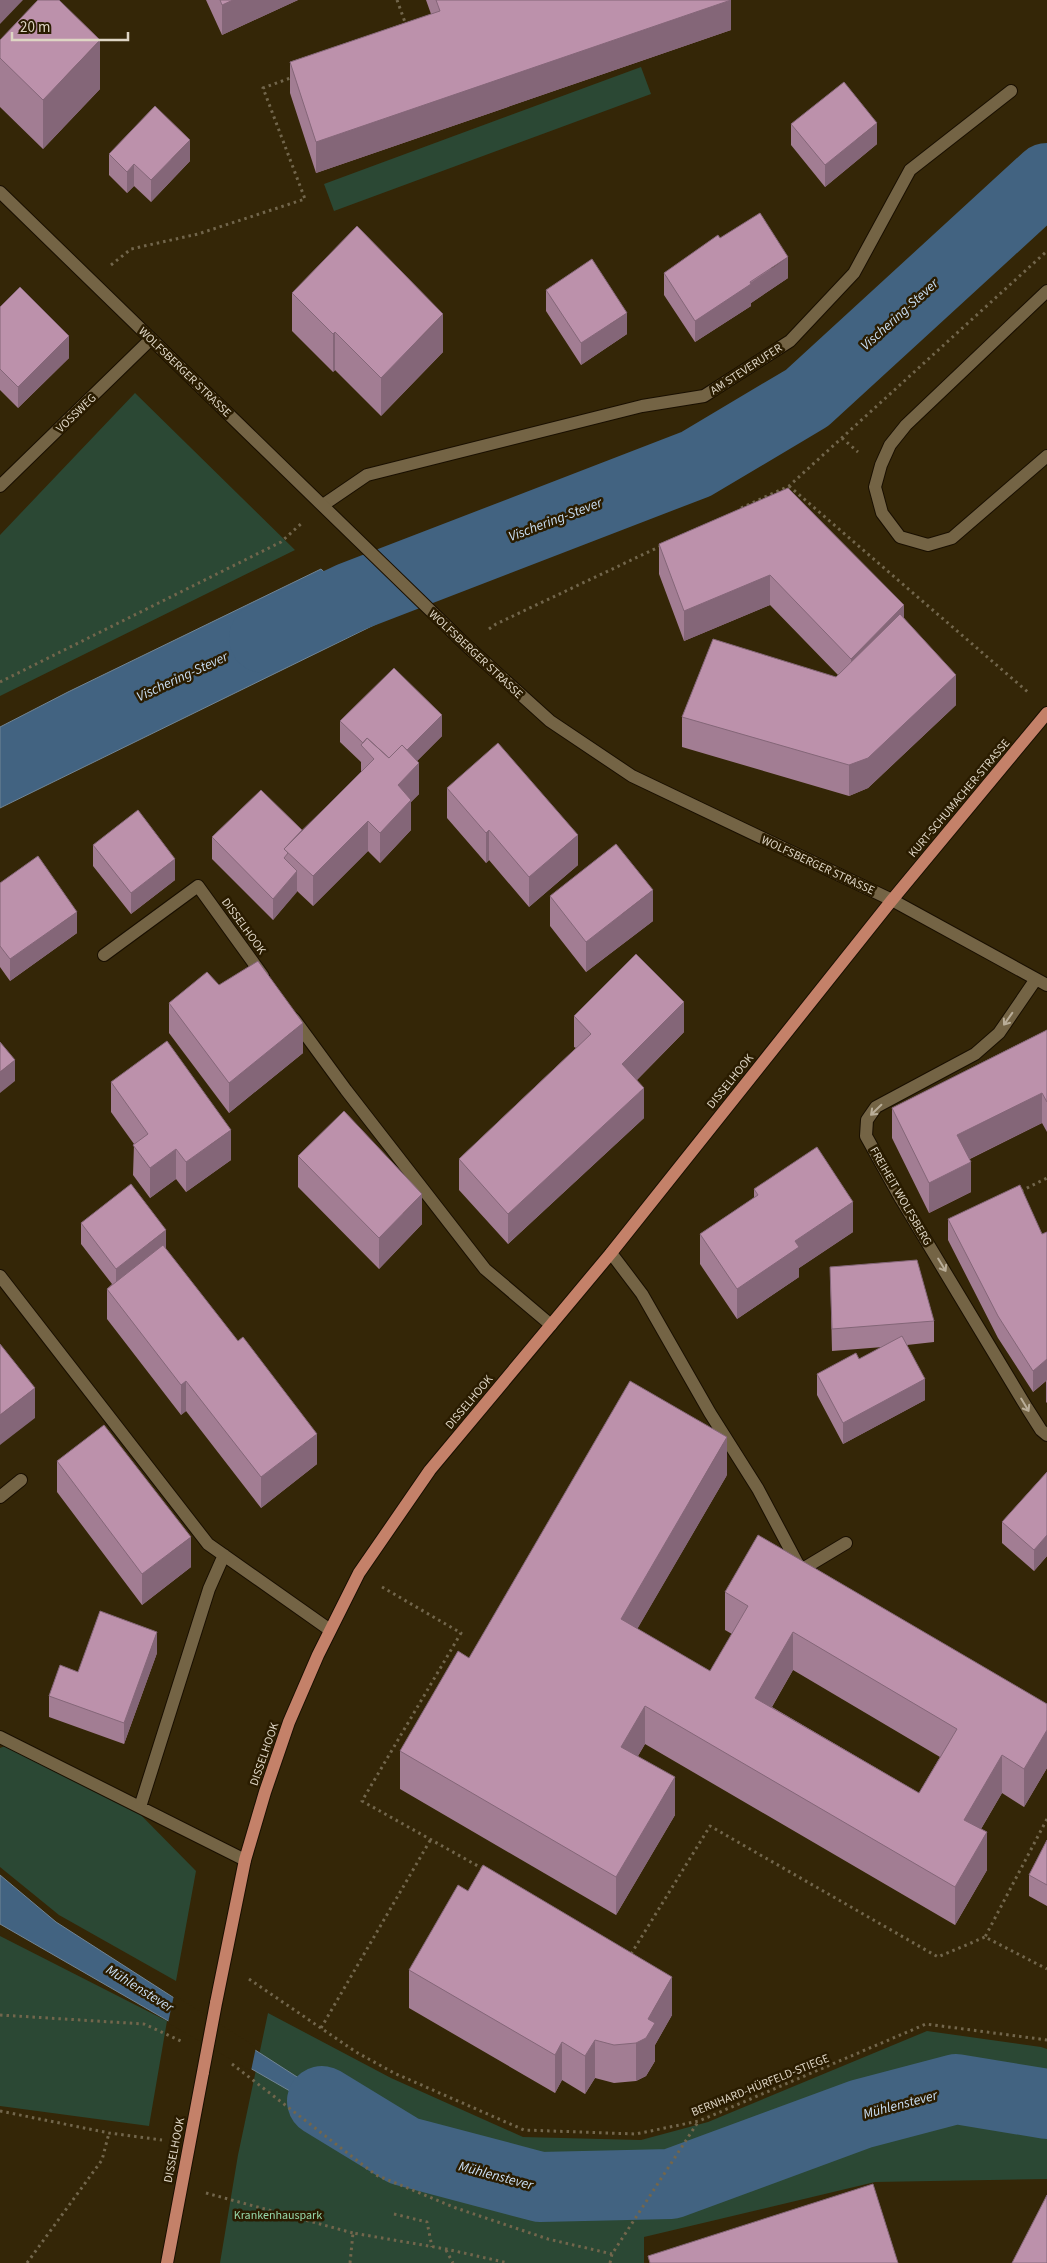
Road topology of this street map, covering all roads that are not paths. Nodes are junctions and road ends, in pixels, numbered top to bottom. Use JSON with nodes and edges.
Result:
{"nodes":[{"id":1,"x":1011,"y":91,"type":"dead end"},
{"id":2,"x":0,"y":192,"type":"edge"},
{"id":3,"x":1047,"y":291,"type":"edge"},
{"id":4,"x":151,"y":339,"type":"junction"},
{"id":5,"x":1047,"y":456,"type":"edge"},
{"id":6,"x":0,"y":486,"type":"edge"},
{"id":7,"x":322,"y":505,"type":"junction"},
{"id":8,"x":1047,"y":713,"type":"edge"},
{"id":9,"x":892,"y":900,"type":"junction"},
{"id":10,"x":104,"y":955,"type":"dead end"},
{"id":11,"x":1042,"y":982,"type":"edge"},
{"id":12,"x":272,"y":988,"type":"edge"},
{"id":13,"x":289,"y":1012,"type":"edge"},
{"id":14,"x":611,"y":1253,"type":"junction"},
{"id":15,"x":0,"y":1276,"type":"edge"},
{"id":16,"x":551,"y":1325,"type":"junction"},
{"id":17,"x":1047,"y":1435,"type":"edge"},
{"id":18,"x":21,"y":1480,"type":"dead end"},
{"id":19,"x":0,"y":1497,"type":"edge"},
{"id":20,"x":846,"y":1543,"type":"dead end"},
{"id":21,"x":224,"y":1555,"type":"junction"},
{"id":22,"x":330,"y":1630,"type":"junction"},
{"id":23,"x":0,"y":1737,"type":"edge"},
{"id":24,"x":140,"y":1807,"type":"junction"},
{"id":25,"x":245,"y":1860,"type":"junction"},
{"id":26,"x":167,"y":2263,"type":"edge"}],
"edges":[{"from":1,"to":7,"type":"street","name":"AM STEVERUFER"},
{"from":2,"to":4,"type":"street","name":"WOLFSBERGER STRASSE"},
{"from":3,"to":5,"type":"street"},
{"from":4,"to":6,"type":"street","name":"VOSSWEG"},
{"from":4,"to":7,"type":"street","name":"WOLFSBERGER STRASSE"},
{"from":7,"to":9,"type":"street","name":"WOLFSBERGER STRASSE"},
{"from":8,"to":9,"type":"main road","name":"KURT-SCHUMACHER-STRASSE"},
{"from":9,"to":11,"type":"street","name":"WOLFSBERGER STRASSE"},
{"from":9,"to":14,"type":"main road","name":"DISSELHOOK"},
{"from":10,"to":12,"type":"street","name":"DISSELHOOK"},
{"from":11,"to":17,"type":"street","name":"FREIHEIT WOLFSBERG","one_way":true},
{"from":13,"to":16,"type":"street"},
{"from":14,"to":16,"type":"main road","name":"DISSELHOOK"},
{"from":14,"to":20,"type":"street"},
{"from":15,"to":21,"type":"street"},
{"from":16,"to":22,"type":"main road","name":"DISSELHOOK"},
{"from":18,"to":19,"type":"street"},
{"from":21,"to":22,"type":"street"},
{"from":21,"to":24,"type":"street"},
{"from":22,"to":25,"type":"main road","name":"DISSELHOOK"},
{"from":23,"to":24,"type":"street"},
{"from":24,"to":25,"type":"street"},
{"from":25,"to":26,"type":"main road","name":"DISSELHOOK","bridge":true}]}
